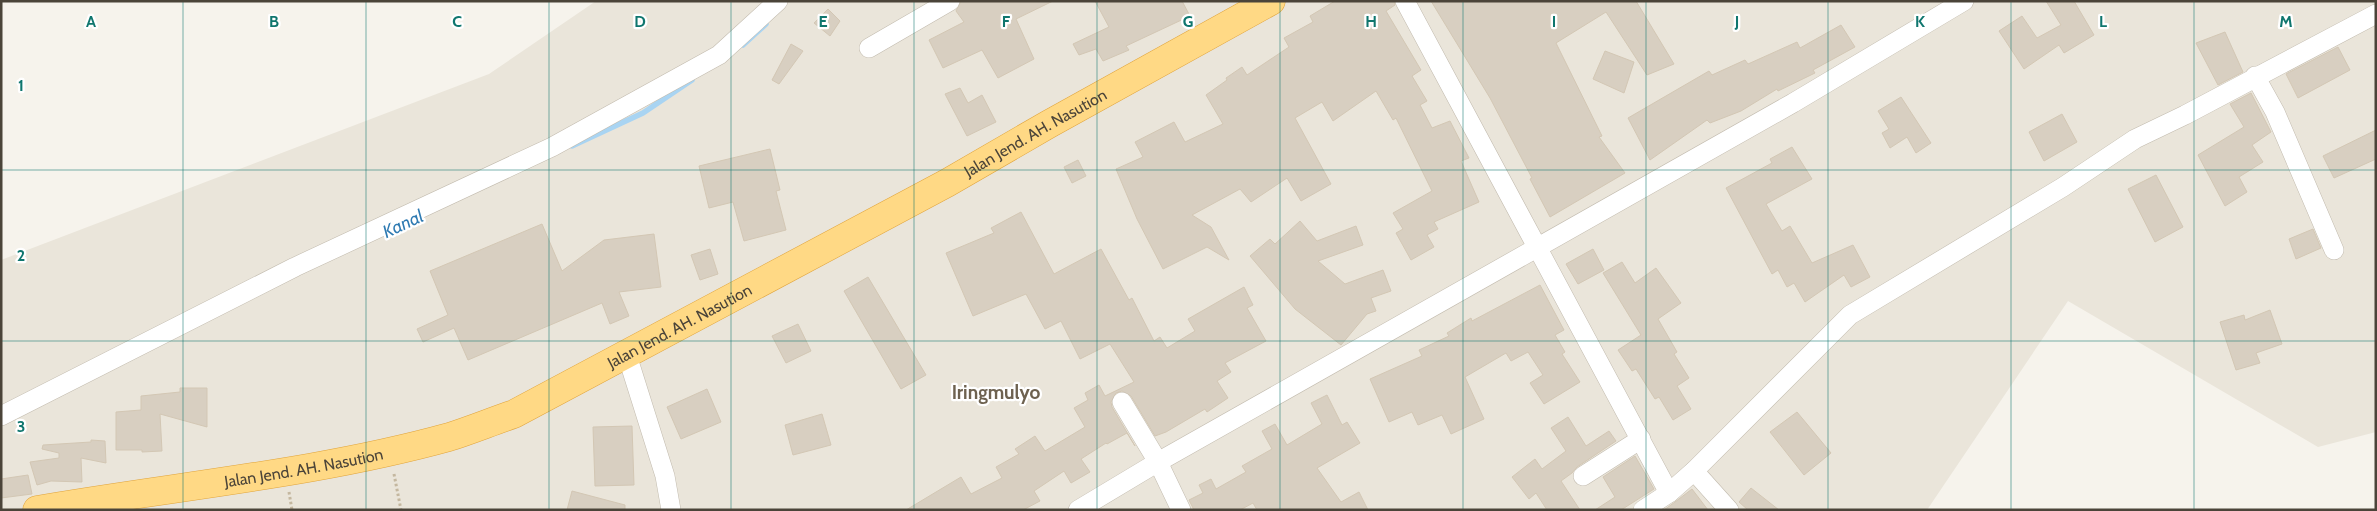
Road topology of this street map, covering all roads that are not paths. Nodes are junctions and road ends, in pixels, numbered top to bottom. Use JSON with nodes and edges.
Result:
{"nodes":[{"id":1,"x":778,"y":1,"type":"edge"},
{"id":2,"x":950,"y":1,"type":"edge"},
{"id":3,"x":1271,"y":1,"type":"edge"},
{"id":4,"x":1405,"y":1,"type":"edge"},
{"id":5,"x":1964,"y":1,"type":"edge"},
{"id":6,"x":2376,"y":14,"type":"edge"},
{"id":7,"x":869,"y":48,"type":"dead end"},
{"id":8,"x":2256,"y":76,"type":"junction"},
{"id":9,"x":1537,"y":246,"type":"junction"},
{"id":10,"x":2334,"y":250,"type":"dead end"},
{"id":11,"x":627,"y":355,"type":"junction"},
{"id":12,"x":1122,"y":402,"type":"dead end"},
{"id":13,"x":1,"y":416,"type":"edge"},
{"id":14,"x":1641,"y":439,"type":"junction"},
{"id":15,"x":1158,"y":462,"type":"junction"},
{"id":16,"x":1694,"y":471,"type":"junction"},
{"id":17,"x":1583,"y":476,"type":"dead end"},
{"id":18,"x":1669,"y":493,"type":"junction"},
{"id":19,"x":37,"y":510,"type":"edge"},
{"id":20,"x":671,"y":510,"type":"edge"},
{"id":21,"x":1078,"y":510,"type":"edge"},
{"id":22,"x":1181,"y":510,"type":"edge"},
{"id":23,"x":1643,"y":510,"type":"edge"},
{"id":24,"x":1729,"y":510,"type":"edge"}],
"edges":[{"from":1,"to":13,"type":"street"},
{"from":2,"to":7,"type":"street"},
{"from":3,"to":11,"type":"highway","name":"Jalan Jend. AH. Nasution"},
{"from":4,"to":9,"type":"street"},
{"from":5,"to":9,"type":"street"},
{"from":6,"to":8,"type":"street"},
{"from":8,"to":10,"type":"street"},
{"from":8,"to":16,"type":"street"},
{"from":9,"to":14,"type":"street"},
{"from":9,"to":15,"type":"street"},
{"from":11,"to":19,"type":"highway","name":"Jalan Jend. AH. Nasution"},
{"from":11,"to":20,"type":"street"},
{"from":12,"to":15,"type":"street"},
{"from":14,"to":17,"type":"street"},
{"from":14,"to":18,"type":"street"},
{"from":15,"to":21,"type":"street"},
{"from":15,"to":22,"type":"street"},
{"from":16,"to":18,"type":"street"},
{"from":16,"to":24,"type":"street"},
{"from":18,"to":23,"type":"street"}]}
